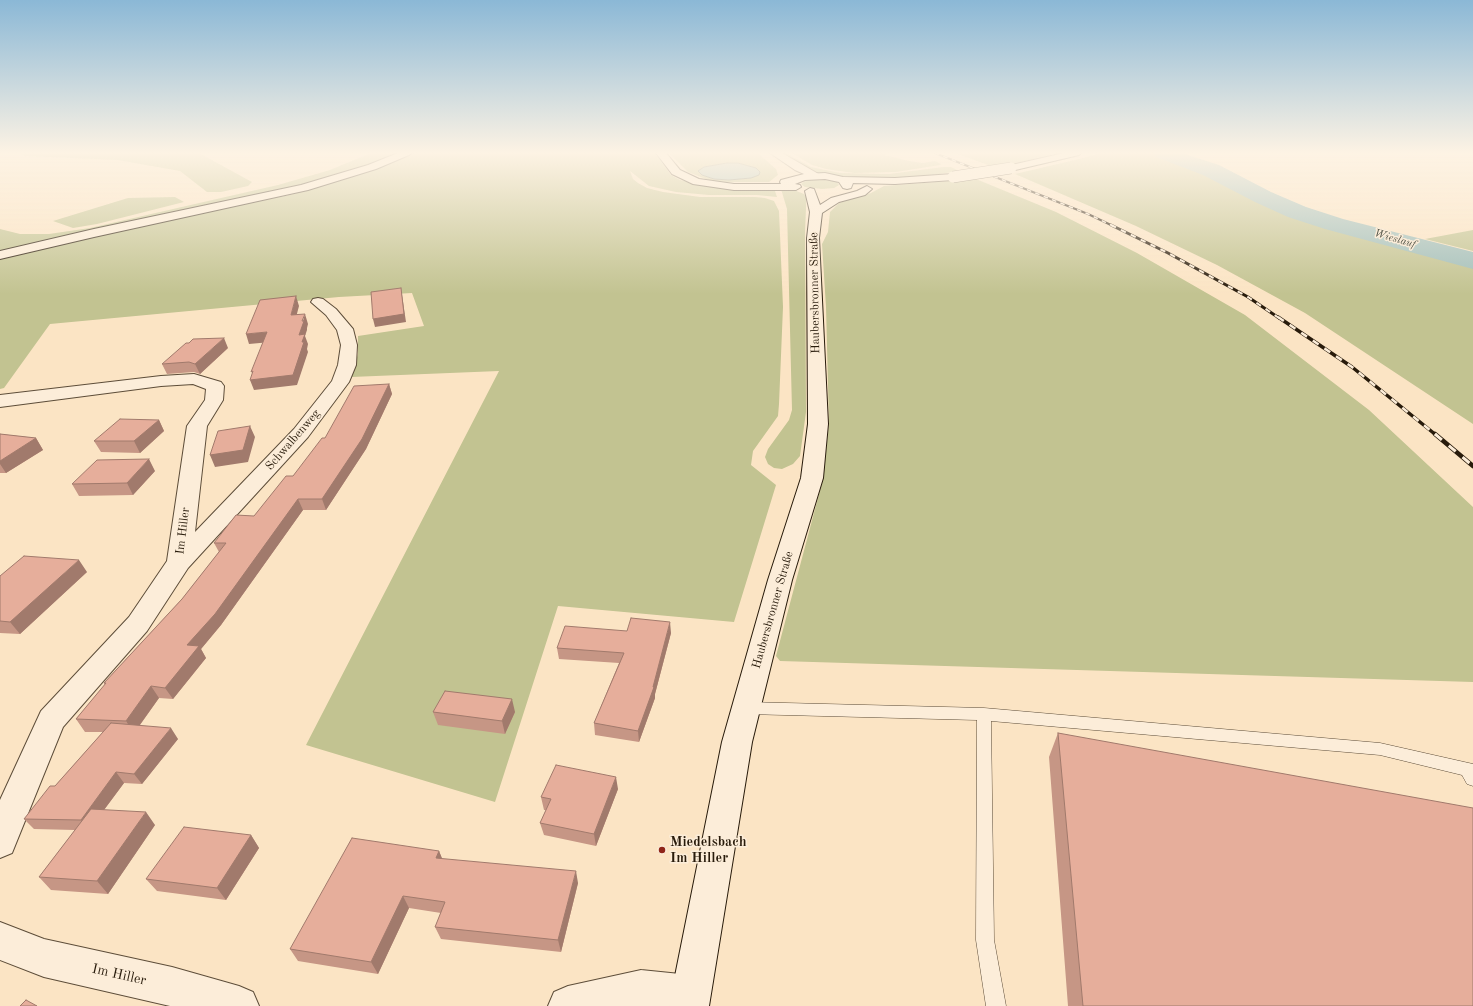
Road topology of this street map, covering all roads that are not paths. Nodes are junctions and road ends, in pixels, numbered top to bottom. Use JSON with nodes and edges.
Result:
{"nodes":[{"id":1,"x":250,"y":200,"type":"edge"},
{"id":2,"x":818,"y":200,"type":"edge"},
{"id":3,"x":818,"y":200,"type":"edge"},
{"id":4,"x":835,"y":200,"type":"edge"},
{"id":5,"x":816,"y":212,"type":"junction"},
{"id":6,"x":0,"y":255,"type":"edge"},
{"id":7,"x":318,"y":302,"type":"dead end"},
{"id":8,"x":0,"y":401,"type":"edge"},
{"id":9,"x":179,"y":562,"type":"junction"},
{"id":10,"x":745,"y":708,"type":"junction"},
{"id":11,"x":984,"y":714,"type":"junction"},
{"id":12,"x":1473,"y":779,"type":"edge"},
{"id":13,"x":0,"y":842,"type":"edge"},
{"id":14,"x":0,"y":941,"type":"edge"},
{"id":15,"x":690,"y":1001,"type":"edge"},
{"id":16,"x":239,"y":1006,"type":"edge"},
{"id":17,"x":568,"y":1006,"type":"edge"},
{"id":18,"x":996,"y":1006,"type":"edge"}],
"edges":[{"from":1,"to":6,"type":"main road"},
{"from":2,"to":5,"type":"main road"},
{"from":3,"to":5,"type":"main road"},
{"from":4,"to":5,"type":"main road"},
{"from":5,"to":10,"type":"main road","name":"Haubersbronner Straße"},
{"from":7,"to":9,"type":"main road","name":"Schwalbenweg"},
{"from":8,"to":9,"type":"main road","name":"Im Hiller"},
{"from":9,"to":13,"type":"main road","name":"Im Hiller"},
{"from":10,"to":11,"type":"lane"},
{"from":10,"to":15,"type":"main road","name":"Haubersbronner Straße"},
{"from":11,"to":12,"type":"lane"},
{"from":11,"to":18,"type":"lane"},
{"from":14,"to":16,"type":"main road","name":"Im Hiller"},
{"from":15,"to":17,"type":"main road"}]}
